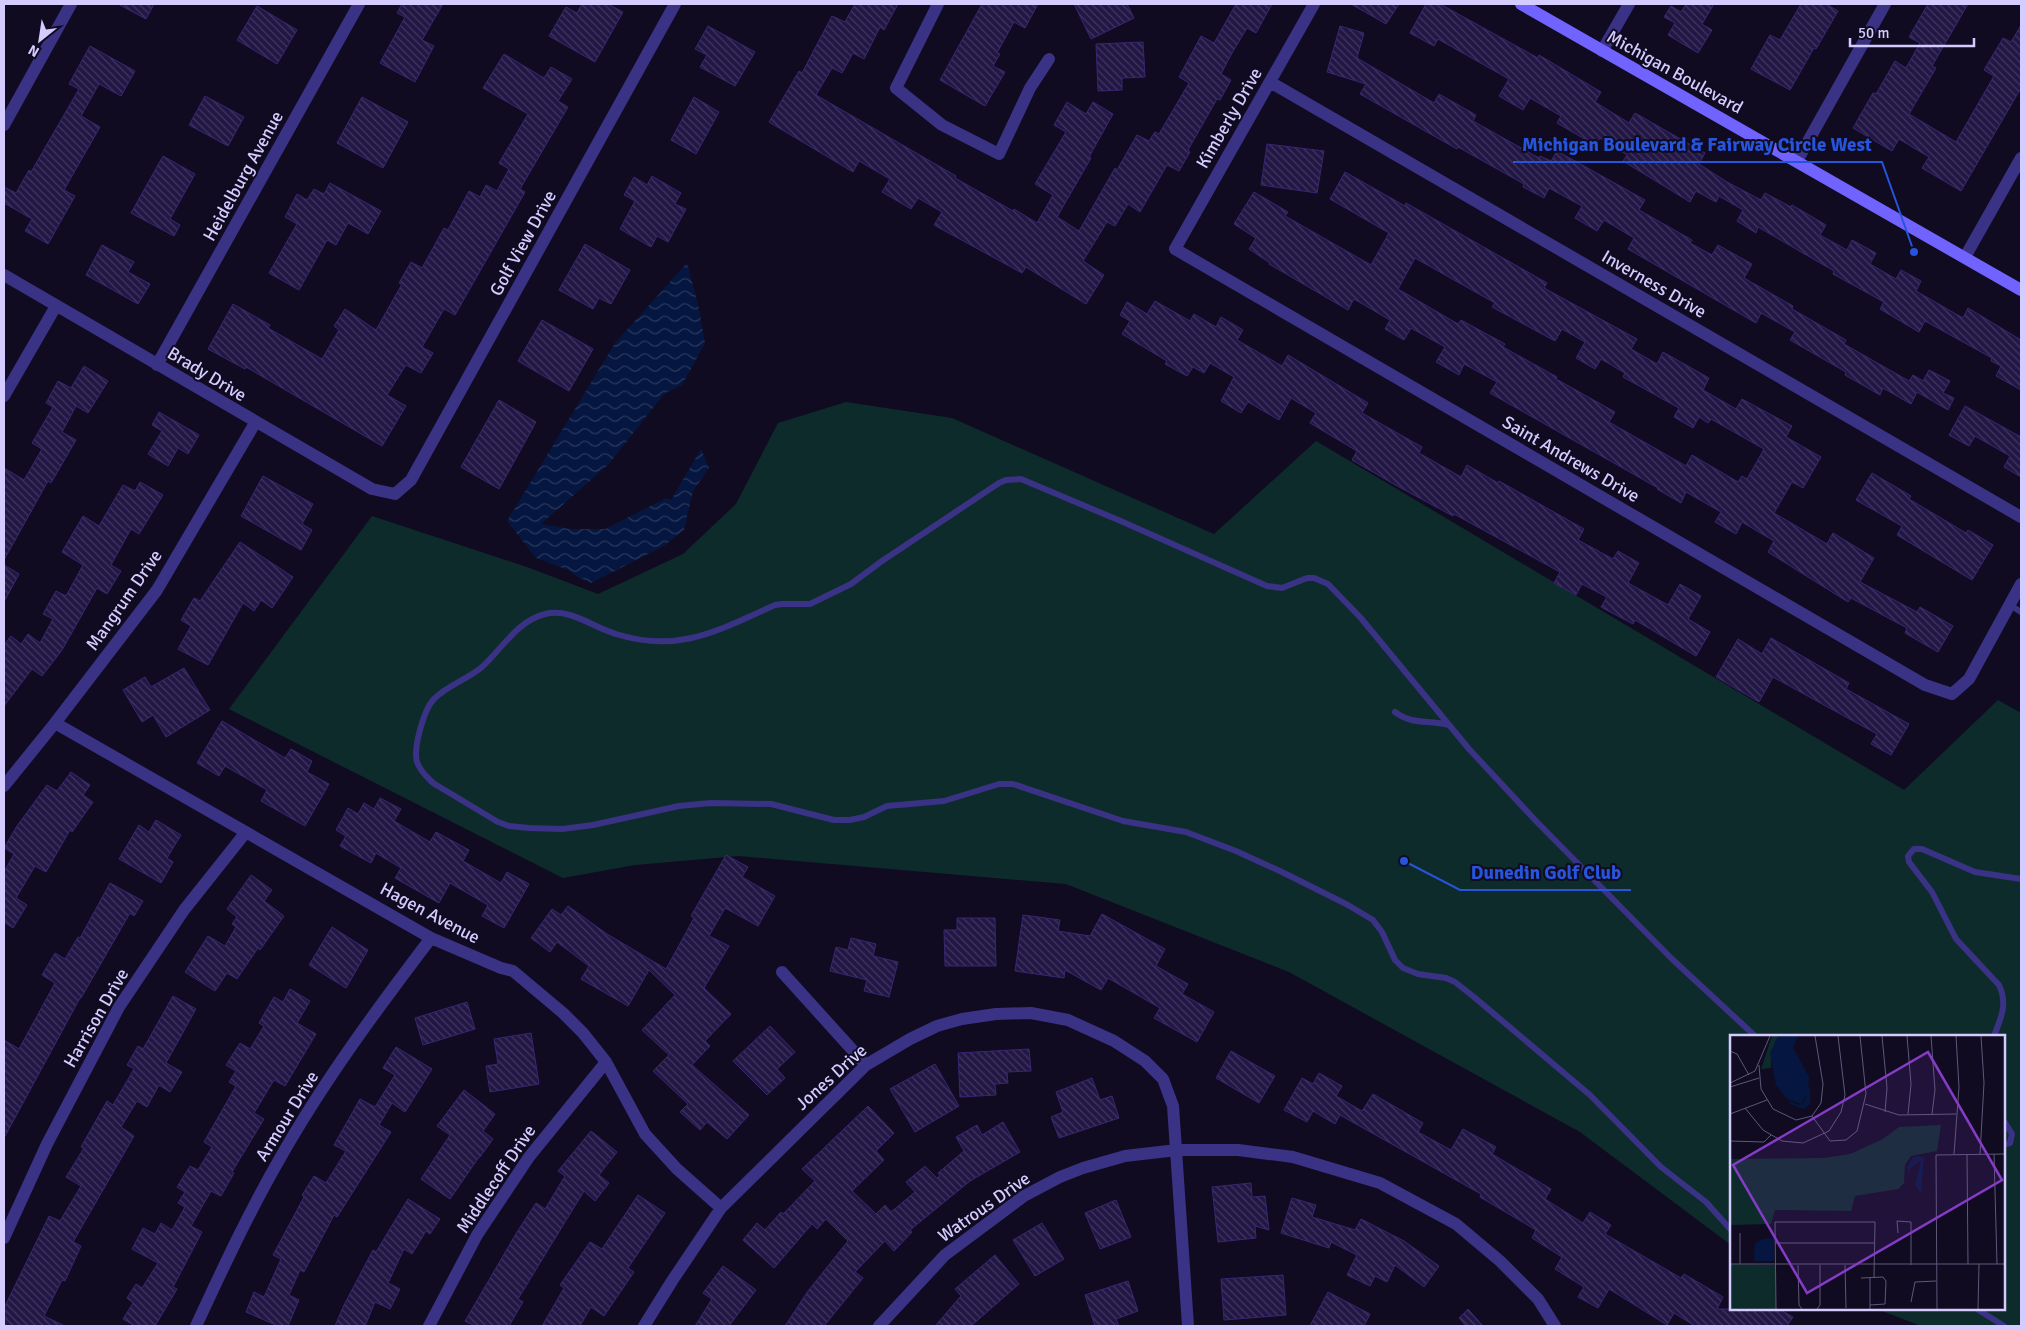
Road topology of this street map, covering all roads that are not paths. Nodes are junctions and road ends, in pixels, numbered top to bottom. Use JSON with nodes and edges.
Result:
{"nodes":[{"id":1,"x":71,"y":4,"type":"edge"},
{"id":2,"x":359,"y":4,"type":"edge"},
{"id":3,"x":675,"y":4,"type":"edge"},
{"id":4,"x":938,"y":4,"type":"edge"},
{"id":5,"x":1314,"y":4,"type":"edge"},
{"id":6,"x":1521,"y":4,"type":"edge"},
{"id":7,"x":1629,"y":4,"type":"edge"},
{"id":8,"x":1885,"y":4,"type":"edge"},
{"id":9,"x":1602,"y":51,"type":"junction"},
{"id":10,"x":1049,"y":59,"type":"dead end"},
{"id":11,"x":1270,"y":82,"type":"junction"},
{"id":12,"x":4,"y":125,"type":"edge"},
{"id":13,"x":2021,"y":158,"type":"edge"},
{"id":14,"x":1797,"y":161,"type":"junction"},
{"id":15,"x":1175,"y":249,"type":"joint"},
{"id":16,"x":1965,"y":257,"type":"junction"},
{"id":17,"x":4,"y":275,"type":"edge"},
{"id":18,"x":2021,"y":290,"type":"edge"},
{"id":19,"x":56,"y":306,"type":"junction"},
{"id":20,"x":157,"y":365,"type":"junction"},
{"id":21,"x":4,"y":396,"type":"edge"},
{"id":22,"x":255,"y":423,"type":"junction"},
{"id":23,"x":395,"y":494,"type":"joint"},
{"id":24,"x":2021,"y":517,"type":"edge"},
{"id":25,"x":2021,"y":584,"type":"edge"},
{"id":26,"x":2010,"y":605,"type":"junction"},
{"id":27,"x":2021,"y":612,"type":"edge"},
{"id":28,"x":1395,"y":712,"type":"dead end"},
{"id":29,"x":55,"y":723,"type":"junction"},
{"id":30,"x":1450,"y":725,"type":"junction"},
{"id":31,"x":4,"y":786,"type":"edge"},
{"id":32,"x":246,"y":832,"type":"junction"},
{"id":33,"x":2021,"y":879,"type":"edge"},
{"id":34,"x":431,"y":938,"type":"junction"},
{"id":35,"x":782,"y":972,"type":"dead end"},
{"id":36,"x":1754,"y":1035,"type":"edge"},
{"id":37,"x":1994,"y":1035,"type":"edge"},
{"id":38,"x":606,"y":1062,"type":"junction"},
{"id":39,"x":866,"y":1065,"type":"junction"},
{"id":40,"x":2005,"y":1123,"type":"edge"},
{"id":41,"x":2005,"y":1145,"type":"edge"},
{"id":42,"x":1177,"y":1150,"type":"junction"},
{"id":43,"x":722,"y":1208,"type":"junction"},
{"id":44,"x":1730,"y":1229,"type":"edge"},
{"id":45,"x":4,"y":1238,"type":"edge"},
{"id":46,"x":1979,"y":1310,"type":"edge"},
{"id":47,"x":196,"y":1326,"type":"edge"},
{"id":48,"x":429,"y":1326,"type":"edge"},
{"id":49,"x":644,"y":1326,"type":"edge"},
{"id":50,"x":879,"y":1326,"type":"edge"},
{"id":51,"x":1188,"y":1326,"type":"edge"},
{"id":52,"x":1554,"y":1326,"type":"edge"},
{"id":53,"x":2004,"y":1326,"type":"edge"}],
"edges":[{"from":1,"to":12,"type":"street"},
{"from":2,"to":20,"type":"street","name":"Heidelburg Avenue"},
{"from":3,"to":23,"type":"street","name":"Golf View Drive"},
{"from":4,"to":10,"type":"street"},
{"from":5,"to":11,"type":"street","name":"Kimberly Drive"},
{"from":6,"to":9,"type":"street","name":"Michigan Boulevard"},
{"from":7,"to":9,"type":"street"},
{"from":8,"to":14,"type":"street"},
{"from":9,"to":14,"type":"street","name":"Michigan Boulevard"},
{"from":11,"to":15,"type":"street","name":"Kimberly Drive"},
{"from":11,"to":24,"type":"street","name":"Inverness Drive"},
{"from":13,"to":16,"type":"street"},
{"from":14,"to":16,"type":"street","name":"Michigan Boulevard"},
{"from":15,"to":26,"type":"street","name":"Saint Andrews Drive"},
{"from":16,"to":18,"type":"street","name":"Michigan Boulevard"},
{"from":17,"to":19,"type":"street","name":"Brady Drive"},
{"from":19,"to":20,"type":"street","name":"Brady Drive"},
{"from":19,"to":21,"type":"street"},
{"from":20,"to":22,"type":"street","name":"Brady Drive"},
{"from":22,"to":23,"type":"street","name":"Brady Drive"},
{"from":22,"to":29,"type":"street","name":"Mangrum Drive"},
{"from":25,"to":26,"type":"street"},
{"from":26,"to":27,"type":"lane"},
{"from":28,"to":30,"type":"lane"},
{"from":29,"to":31,"type":"street","name":"Mangrum Drive"},
{"from":29,"to":32,"type":"street","name":"Hagen Avenue"},
{"from":30,"to":36,"type":"lane"},
{"from":30,"to":44,"type":"lane"},
{"from":32,"to":34,"type":"street","name":"Hagen Avenue"},
{"from":32,"to":45,"type":"street","name":"Harrison Drive"},
{"from":33,"to":37,"type":"lane"},
{"from":34,"to":38,"type":"street","name":"Hagen Avenue"},
{"from":34,"to":47,"type":"street","name":"Armour Drive"},
{"from":35,"to":39,"type":"street"},
{"from":38,"to":43,"type":"street","name":"Hagen Avenue"},
{"from":38,"to":48,"type":"street","name":"Middlecoff Drive"},
{"from":39,"to":42,"type":"street","name":"Jones Drive"},
{"from":39,"to":43,"type":"street","name":"Jones Drive"},
{"from":40,"to":41,"type":"lane"},
{"from":42,"to":50,"type":"street","name":"Watrous Drive"},
{"from":42,"to":51,"type":"street","name":"Jones Drive"},
{"from":42,"to":52,"type":"street","name":"Watrous Drive"},
{"from":43,"to":49,"type":"street","name":"Jones Drive"},
{"from":46,"to":53,"type":"lane"}]}
